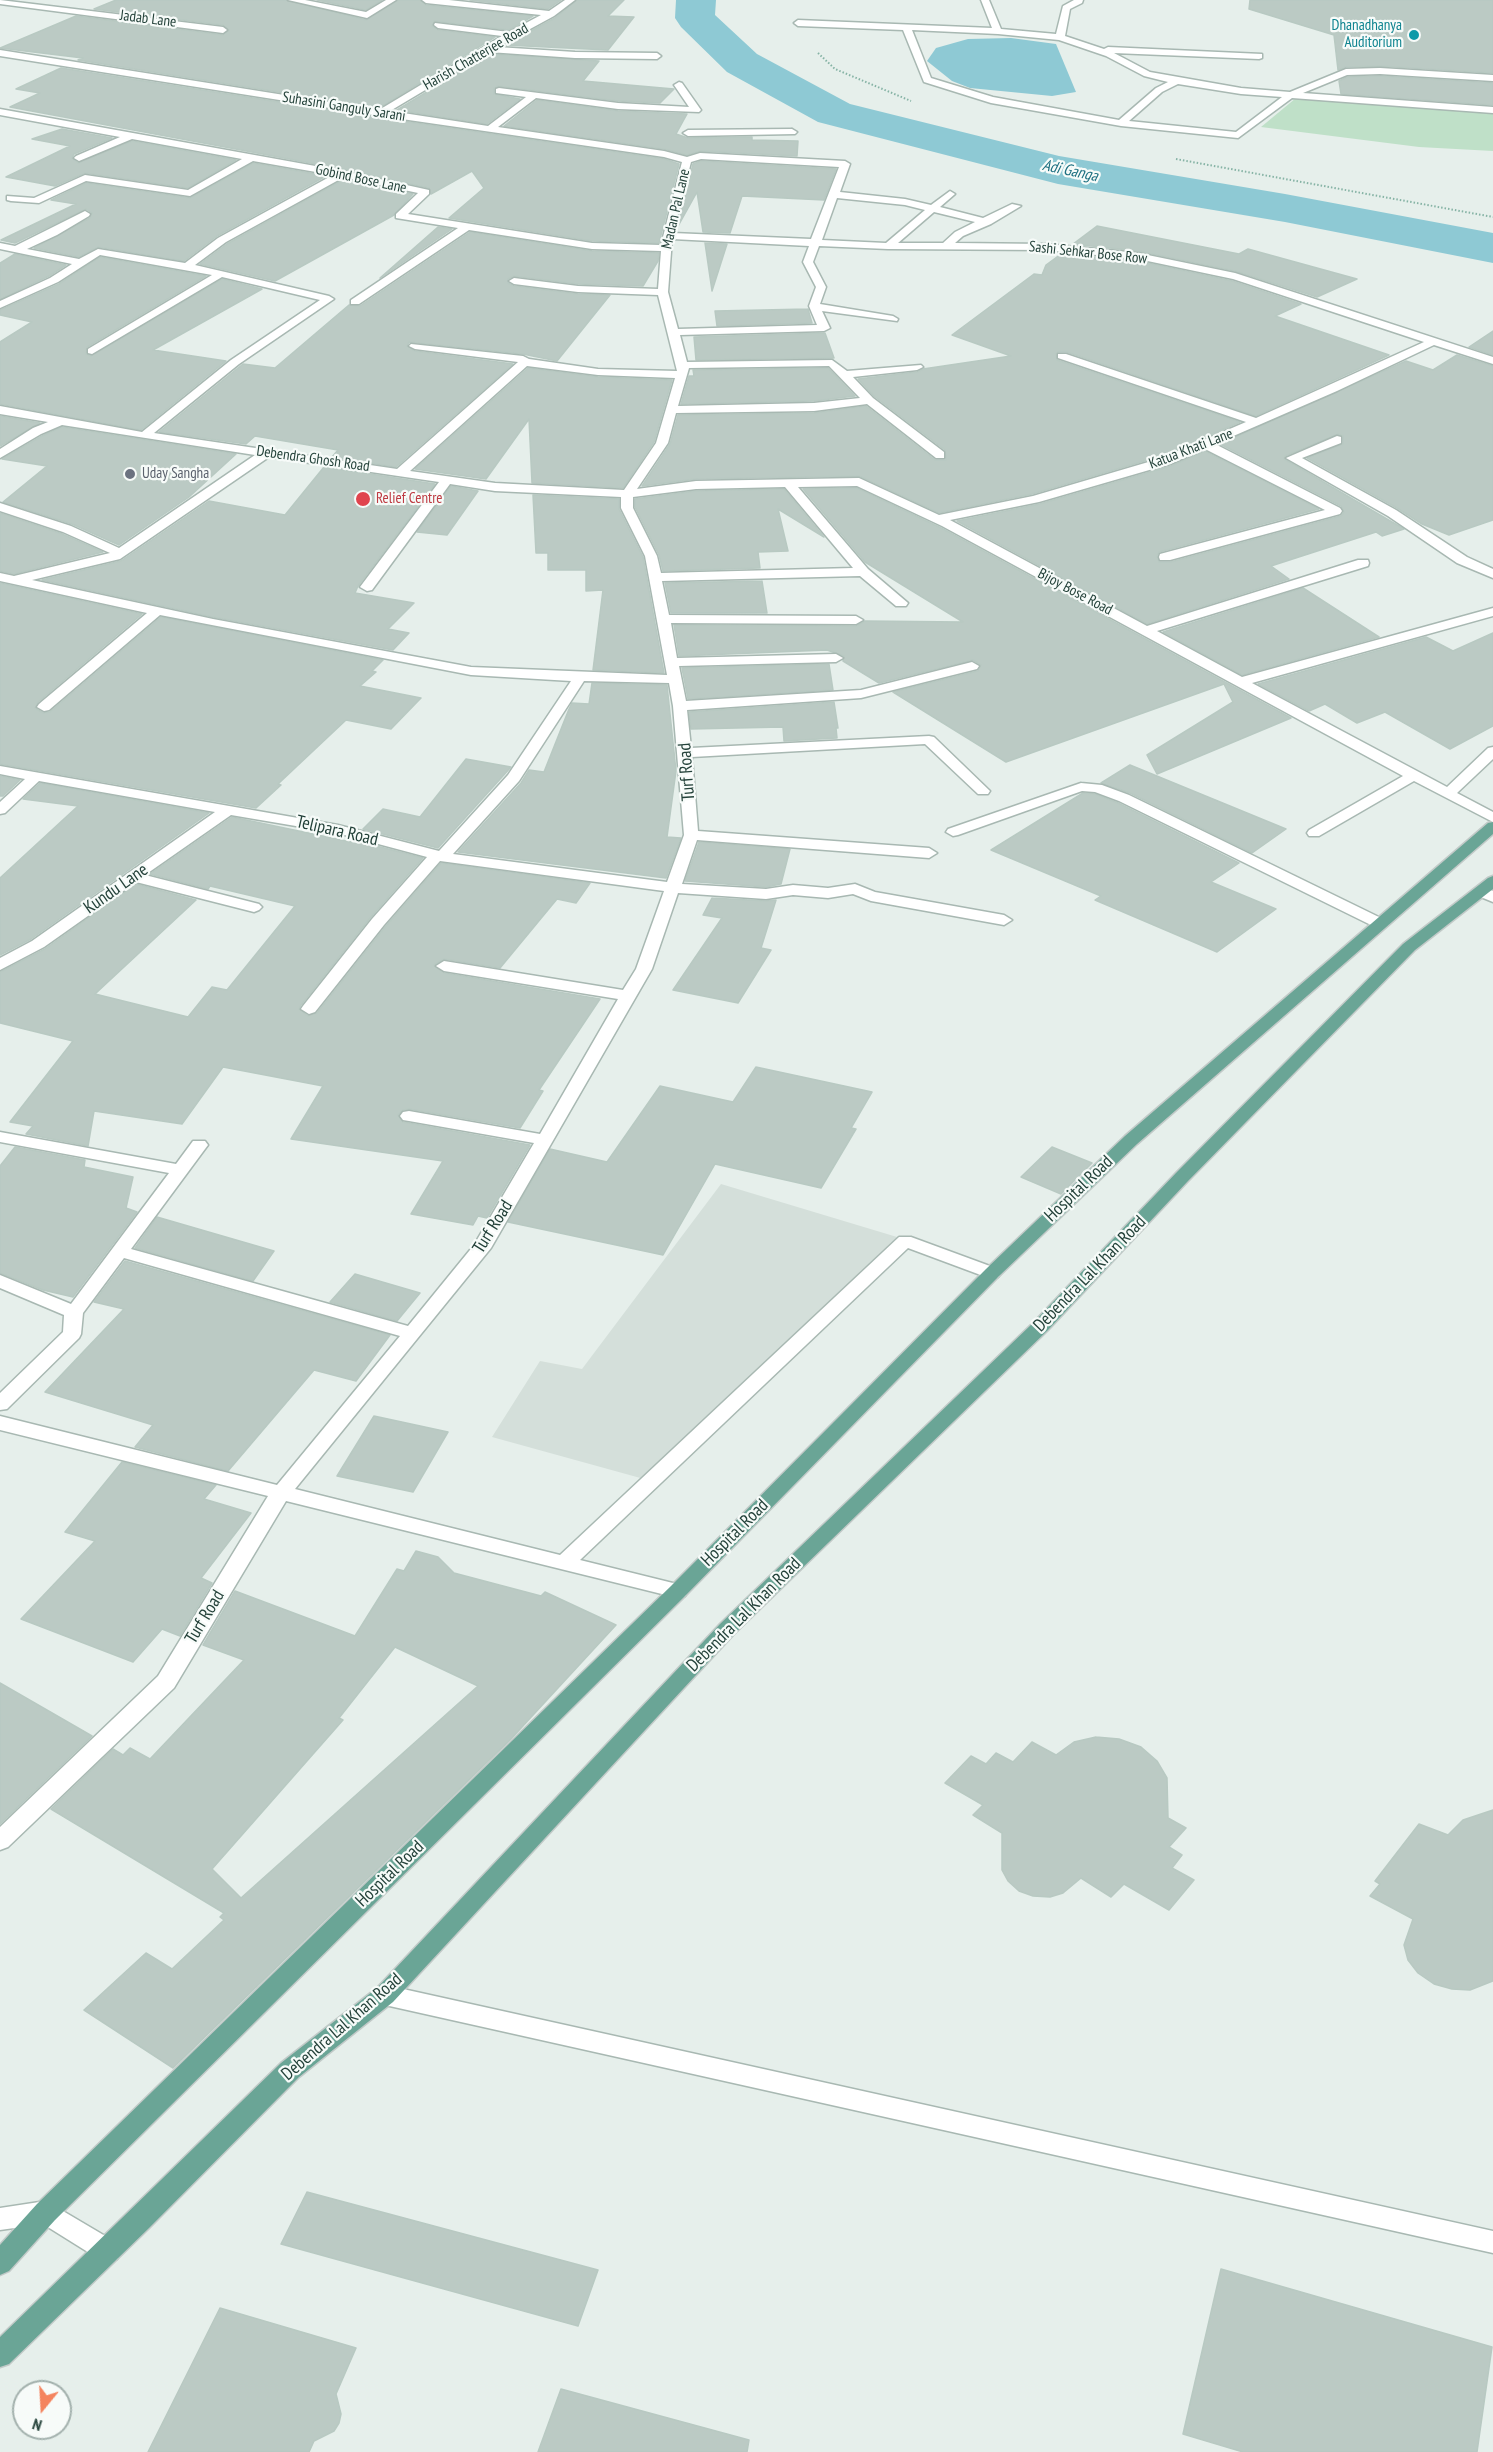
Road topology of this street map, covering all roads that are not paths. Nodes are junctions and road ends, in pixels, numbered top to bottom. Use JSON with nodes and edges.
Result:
{"nodes":[{"id":1,"x":292,"y":0,"type":"edge"},
{"id":2,"x":392,"y":0,"type":"edge"},
{"id":3,"x":426,"y":0,"type":"edge"},
{"id":4,"x":571,"y":0,"type":"edge"},
{"id":5,"x":985,"y":0,"type":"edge"},
{"id":6,"x":0,"y":1,"type":"edge"},
{"id":7,"x":1079,"y":2,"type":"dead end"},
{"id":8,"x":551,"y":14,"type":"junction"},
{"id":9,"x":798,"y":23,"type":"dead end"},
{"id":10,"x":438,"y":25,"type":"dead end"},
{"id":11,"x":907,"y":28,"type":"junction"},
{"id":12,"x":224,"y":30,"type":"dead end"},
{"id":13,"x":998,"y":31,"type":"junction"},
{"id":14,"x":511,"y":35,"type":"junction"},
{"id":15,"x":1060,"y":37,"type":"junction"},
{"id":16,"x":488,"y":49,"type":"junction"},
{"id":17,"x":1098,"y":49,"type":"junction"},
{"id":18,"x":0,"y":53,"type":"edge"},
{"id":19,"x":657,"y":56,"type":"dead end"},
{"id":20,"x":1259,"y":56,"type":"dead end"},
{"id":21,"x":1493,"y":78,"type":"edge"},
{"id":22,"x":1177,"y":81,"type":"junction"},
{"id":23,"x":679,"y":85,"type":"dead end"},
{"id":24,"x":499,"y":91,"type":"dead end"},
{"id":25,"x":1290,"y":94,"type":"junction"},
{"id":26,"x":532,"y":96,"type":"junction"},
{"id":27,"x":696,"y":110,"type":"junction"},
{"id":28,"x":1493,"y":110,"type":"edge"},
{"id":29,"x":0,"y":112,"type":"edge"},
{"id":30,"x":381,"y":113,"type":"junction"},
{"id":31,"x":1121,"y":123,"type":"junction"},
{"id":32,"x":490,"y":129,"type":"junction"},
{"id":33,"x":792,"y":132,"type":"dead end"},
{"id":34,"x":688,"y":133,"type":"junction"},
{"id":35,"x":132,"y":135,"type":"junction"},
{"id":36,"x":664,"y":154,"type":"junction"},
{"id":37,"x":252,"y":157,"type":"junction"},
{"id":38,"x":79,"y":158,"type":"dead end"},
{"id":39,"x":687,"y":160,"type":"junction"},
{"id":40,"x":343,"y":174,"type":"junction"},
{"id":41,"x":832,"y":194,"type":"junction"},
{"id":42,"x":950,"y":194,"type":"dead end"},
{"id":43,"x":5,"y":197,"type":"edge"},
{"id":44,"x":0,"y":203,"type":"edge"},
{"id":45,"x":1016,"y":206,"type":"dead end"},
{"id":46,"x":933,"y":208,"type":"junction"},
{"id":47,"x":85,"y":214,"type":"dead end"},
{"id":48,"x":987,"y":222,"type":"junction"},
{"id":49,"x":466,"y":227,"type":"junction"},
{"id":50,"x":667,"y":236,"type":"junction"},
{"id":51,"x":813,"y":243,"type":"junction"},
{"id":52,"x":0,"y":246,"type":"edge"},
{"id":53,"x":888,"y":246,"type":"junction"},
{"id":54,"x":946,"y":246,"type":"junction"},
{"id":55,"x":665,"y":248,"type":"junction"},
{"id":56,"x":15,"y":250,"type":"junction"},
{"id":57,"x":81,"y":263,"type":"junction"},
{"id":58,"x":187,"y":266,"type":"junction"},
{"id":59,"x":219,"y":275,"type":"junction"},
{"id":60,"x":514,"y":281,"type":"dead end"},
{"id":61,"x":663,"y":292,"type":"junction"},
{"id":62,"x":355,"y":302,"type":"dead end"},
{"id":63,"x":0,"y":305,"type":"edge"},
{"id":64,"x":814,"y":306,"type":"junction"},
{"id":65,"x":893,"y":319,"type":"dead end"},
{"id":66,"x":673,"y":332,"type":"junction"},
{"id":67,"x":1432,"y":342,"type":"junction"},
{"id":68,"x":415,"y":346,"type":"dead end"},
{"id":69,"x":92,"y":351,"type":"dead end"},
{"id":70,"x":1062,"y":356,"type":"dead end"},
{"id":71,"x":1493,"y":361,"type":"edge"},
{"id":72,"x":524,"y":362,"type":"junction"},
{"id":73,"x":917,"y":367,"type":"dead end"},
{"id":74,"x":682,"y":370,"type":"junction"},
{"id":75,"x":842,"y":375,"type":"junction"},
{"id":76,"x":869,"y":400,"type":"junction"},
{"id":77,"x":0,"y":410,"type":"edge"},
{"id":78,"x":672,"y":410,"type":"junction"},
{"id":79,"x":61,"y":421,"type":"junction"},
{"id":80,"x":1256,"y":422,"type":"junction"},
{"id":81,"x":145,"y":435,"type":"junction"},
{"id":82,"x":1337,"y":440,"type":"dead end"},
{"id":83,"x":1207,"y":445,"type":"junction"},
{"id":84,"x":267,"y":453,"type":"junction"},
{"id":85,"x":0,"y":454,"type":"edge"},
{"id":86,"x":940,"y":455,"type":"dead end"},
{"id":87,"x":400,"y":472,"type":"junction"},
{"id":88,"x":1332,"y":479,"type":"junction"},
{"id":89,"x":446,"y":481,"type":"junction"},
{"id":90,"x":788,"y":483,"type":"junction"},
{"id":91,"x":1293,"y":489,"type":"junction"},
{"id":92,"x":627,"y":494,"type":"junction"},
{"id":93,"x":0,"y":507,"type":"edge"},
{"id":94,"x":938,"y":519,"type":"junction"},
{"id":95,"x":120,"y":553,"type":"junction"},
{"id":96,"x":1165,"y":557,"type":"dead end"},
{"id":97,"x":1362,"y":563,"type":"dead end"},
{"id":98,"x":863,"y":572,"type":"junction"},
{"id":99,"x":1493,"y":574,"type":"edge"},
{"id":100,"x":655,"y":577,"type":"junction"},
{"id":101,"x":6,"y":579,"type":"edge"},
{"id":102,"x":367,"y":587,"type":"dead end"},
{"id":103,"x":0,"y":588,"type":"edge"},
{"id":104,"x":901,"y":603,"type":"dead end"},
{"id":105,"x":158,"y":610,"type":"junction"},
{"id":106,"x":1493,"y":612,"type":"edge"},
{"id":107,"x":663,"y":619,"type":"junction"},
{"id":108,"x":856,"y":620,"type":"dead end"},
{"id":109,"x":1147,"y":630,"type":"junction"},
{"id":110,"x":836,"y":658,"type":"dead end"},
{"id":111,"x":972,"y":666,"type":"dead end"},
{"id":112,"x":673,"y":671,"type":"junction"},
{"id":113,"x":580,"y":677,"type":"junction"},
{"id":114,"x":1243,"y":681,"type":"junction"},
{"id":115,"x":680,"y":706,"type":"junction"},
{"id":116,"x":44,"y":707,"type":"dead end"},
{"id":117,"x":1493,"y":752,"type":"edge"},
{"id":118,"x":686,"y":753,"type":"junction"},
{"id":119,"x":0,"y":770,"type":"edge"},
{"id":120,"x":37,"y":775,"type":"junction"},
{"id":121,"x":1415,"y":775,"type":"junction"},
{"id":122,"x":983,"y":790,"type":"dead end"},
{"id":123,"x":1449,"y":793,"type":"junction"},
{"id":124,"x":229,"y":809,"type":"junction"},
{"id":125,"x":0,"y":810,"type":"edge"},
{"id":126,"x":1493,"y":818,"type":"edge"},
{"id":127,"x":1493,"y":826,"type":"edge"},
{"id":128,"x":953,"y":832,"type":"dead end"},
{"id":129,"x":1314,"y":833,"type":"dead end"},
{"id":130,"x":691,"y":835,"type":"junction"},
{"id":131,"x":928,"y":853,"type":"dead end"},
{"id":132,"x":439,"y":856,"type":"junction"},
{"id":133,"x":134,"y":877,"type":"junction"},
{"id":134,"x":674,"y":888,"type":"junction"},
{"id":135,"x":1489,"y":890,"type":"edge"},
{"id":136,"x":254,"y":907,"type":"dead end"},
{"id":137,"x":1004,"y":921,"type":"dead end"},
{"id":138,"x":1381,"y":924,"type":"junction"},
{"id":139,"x":0,"y":965,"type":"edge"},
{"id":140,"x":444,"y":966,"type":"dead end"},
{"id":141,"x":628,"y":996,"type":"junction"},
{"id":142,"x":309,"y":1010,"type":"dead end"},
{"id":143,"x":409,"y":1116,"type":"dead end"},
{"id":144,"x":544,"y":1140,"type":"junction"},
{"id":145,"x":2,"y":1142,"type":"edge"},
{"id":146,"x":199,"y":1144,"type":"dead end"},
{"id":147,"x":180,"y":1170,"type":"junction"},
{"id":148,"x":118,"y":1251,"type":"junction"},
{"id":149,"x":992,"y":1273,"type":"junction"},
{"id":150,"x":0,"y":1281,"type":"edge"},
{"id":151,"x":75,"y":1312,"type":"junction"},
{"id":152,"x":412,"y":1333,"type":"junction"},
{"id":153,"x":0,"y":1404,"type":"edge"},
{"id":154,"x":0,"y":1424,"type":"edge"},
{"id":155,"x":280,"y":1494,"type":"junction"},
{"id":156,"x":564,"y":1563,"type":"junction"},
{"id":157,"x":678,"y":1590,"type":"junction"},
{"id":158,"x":0,"y":1841,"type":"edge"},
{"id":159,"x":385,"y":1995,"type":"junction"},
{"id":160,"x":46,"y":2212,"type":"junction"},
{"id":161,"x":0,"y":2219,"type":"edge"},
{"id":162,"x":1493,"y":2242,"type":"edge"},
{"id":163,"x":108,"y":2251,"type":"junction"},
{"id":164,"x":0,"y":2263,"type":"edge"},
{"id":165,"x":0,"y":2355,"type":"edge"}],
"edges":[{"from":1,"to":2,"type":"street"},
{"from":3,"to":8,"type":"street"},
{"from":4,"to":8,"type":"street","name":"Harish Chatterjee Road"},
{"from":5,"to":13,"type":"street"},
{"from":6,"to":12,"type":"street","name":"Jadab Lane"},
{"from":7,"to":15,"type":"street"},
{"from":8,"to":14,"type":"street","name":"Harish Chatterjee Road"},
{"from":9,"to":11,"type":"street"},
{"from":10,"to":14,"type":"street"},
{"from":11,"to":13,"type":"street"},
{"from":11,"to":31,"type":"street"},
{"from":13,"to":15,"type":"street"},
{"from":14,"to":16,"type":"street","name":"Harish Chatterjee Road"},
{"from":15,"to":17,"type":"street"},
{"from":16,"to":19,"type":"street"},
{"from":16,"to":30,"type":"street","name":"Harish Chatterjee Road"},
{"from":17,"to":20,"type":"street"},
{"from":17,"to":22,"type":"street"},
{"from":18,"to":30,"type":"street","name":"Suhasini Ganguly Sarani"},
{"from":21,"to":25,"type":"street"},
{"from":22,"to":25,"type":"street"},
{"from":22,"to":31,"type":"street"},
{"from":23,"to":27,"type":"street"},
{"from":24,"to":26,"type":"street"},
{"from":25,"to":28,"type":"street"},
{"from":25,"to":31,"type":"street"},
{"from":26,"to":27,"type":"street"},
{"from":26,"to":32,"type":"street"},
{"from":27,"to":34,"type":"street"},
{"from":29,"to":35,"type":"street","name":"Gobind Bose Lane"},
{"from":30,"to":32,"type":"street","name":"Suhasini Ganguly Sarani"},
{"from":32,"to":36,"type":"street","name":"Suhasini Ganguly Sarani"},
{"from":33,"to":34,"type":"street"},
{"from":34,"to":36,"type":"street"},
{"from":35,"to":37,"type":"street","name":"Gobind Bose Lane"},
{"from":35,"to":38,"type":"street"},
{"from":36,"to":39,"type":"street","name":"Suhasini Ganguly Sarani"},
{"from":37,"to":40,"type":"street","name":"Gobind Bose Lane"},
{"from":37,"to":43,"type":"street"},
{"from":39,"to":41,"type":"street"},
{"from":39,"to":50,"type":"street","name":"Madan Pal Lane"},
{"from":40,"to":49,"type":"street","name":"Gobind Bose Lane"},
{"from":40,"to":58,"type":"street"},
{"from":41,"to":46,"type":"street"},
{"from":41,"to":51,"type":"street"},
{"from":42,"to":46,"type":"street"},
{"from":43,"to":44,"type":"street"},
{"from":45,"to":48,"type":"street"},
{"from":46,"to":48,"type":"street"},
{"from":46,"to":53,"type":"street"},
{"from":47,"to":56,"type":"street"},
{"from":48,"to":54,"type":"street"},
{"from":49,"to":55,"type":"street","name":"Gobind Bose Lane"},
{"from":49,"to":62,"type":"street"},
{"from":50,"to":51,"type":"street","name":"Sashi Sehkar Bose Row"},
{"from":50,"to":55,"type":"street","name":"Madan Pal Lane"},
{"from":51,"to":53,"type":"street","name":"Sashi Sehkar Bose Row"},
{"from":51,"to":64,"type":"street"},
{"from":52,"to":56,"type":"street"},
{"from":53,"to":54,"type":"street","name":"Sashi Sehkar Bose Row"},
{"from":54,"to":67,"type":"street","name":"Sashi Sehkar Bose Row"},
{"from":55,"to":61,"type":"street","name":"Madan Pal Lane"},
{"from":56,"to":57,"type":"street"},
{"from":57,"to":58,"type":"street"},
{"from":57,"to":63,"type":"street"},
{"from":58,"to":59,"type":"street"},
{"from":59,"to":69,"type":"street"},
{"from":59,"to":81,"type":"street"},
{"from":60,"to":61,"type":"street"},
{"from":61,"to":66,"type":"street","name":"Madan Pal Lane"},
{"from":64,"to":65,"type":"street"},
{"from":64,"to":66,"type":"street"},
{"from":66,"to":74,"type":"street","name":"Madan Pal Lane"},
{"from":67,"to":71,"type":"street","name":"Sashi Sehkar Bose Row"},
{"from":67,"to":80,"type":"street","name":"Katua Khati Lane"},
{"from":68,"to":72,"type":"street"},
{"from":70,"to":80,"type":"street"},
{"from":72,"to":74,"type":"street"},
{"from":72,"to":87,"type":"street"},
{"from":73,"to":75,"type":"street"},
{"from":74,"to":75,"type":"street"},
{"from":74,"to":78,"type":"street"},
{"from":75,"to":76,"type":"street"},
{"from":76,"to":78,"type":"street"},
{"from":76,"to":86,"type":"street"},
{"from":77,"to":79,"type":"street","name":"Debendra Ghosh Road"},
{"from":78,"to":92,"type":"street"},
{"from":79,"to":81,"type":"street","name":"Debendra Ghosh Road"},
{"from":79,"to":85,"type":"street"},
{"from":80,"to":83,"type":"street","name":"Katua Khati Lane"},
{"from":81,"to":84,"type":"street","name":"Debendra Ghosh Road"},
{"from":82,"to":88,"type":"street"},
{"from":83,"to":91,"type":"street"},
{"from":83,"to":94,"type":"street","name":"Katua Khati Lane"},
{"from":84,"to":87,"type":"street","name":"Debendra Ghosh Road"},
{"from":84,"to":95,"type":"street"},
{"from":87,"to":89,"type":"street","name":"Debendra Ghosh Road"},
{"from":88,"to":91,"type":"street"},
{"from":88,"to":99,"type":"street"},
{"from":89,"to":92,"type":"street","name":"Debendra Ghosh Road"},
{"from":89,"to":102,"type":"street"},
{"from":90,"to":92,"type":"street","name":"Bijoy Bose Road"},
{"from":90,"to":94,"type":"street","name":"Bijoy Bose Road"},
{"from":90,"to":98,"type":"street"},
{"from":91,"to":96,"type":"street"},
{"from":92,"to":100,"type":"street","name":"Turf Road"},
{"from":93,"to":95,"type":"street"},
{"from":94,"to":109,"type":"street","name":"Bijoy Bose Road"},
{"from":95,"to":101,"type":"street"},
{"from":97,"to":109,"type":"street"},
{"from":98,"to":100,"type":"street"},
{"from":98,"to":104,"type":"street"},
{"from":100,"to":107,"type":"street","name":"Turf Road"},
{"from":101,"to":103,"type":"street"},
{"from":101,"to":105,"type":"street"},
{"from":105,"to":113,"type":"street"},
{"from":105,"to":116,"type":"street"},
{"from":106,"to":114,"type":"street"},
{"from":107,"to":108,"type":"street"},
{"from":107,"to":112,"type":"street","name":"Turf Road"},
{"from":109,"to":114,"type":"street","name":"Bijoy Bose Road"},
{"from":110,"to":112,"type":"street"},
{"from":111,"to":115,"type":"street"},
{"from":112,"to":113,"type":"street"},
{"from":112,"to":115,"type":"street","name":"Turf Road"},
{"from":113,"to":132,"type":"street"},
{"from":114,"to":121,"type":"street","name":"Bijoy Bose Road"},
{"from":115,"to":118,"type":"street","name":"Turf Road"},
{"from":117,"to":123,"type":"street"},
{"from":118,"to":122,"type":"street"},
{"from":118,"to":130,"type":"street","name":"Turf Road"},
{"from":119,"to":120,"type":"street","name":"Telipara Road"},
{"from":120,"to":124,"type":"street","name":"Telipara Road"},
{"from":120,"to":125,"type":"street"},
{"from":121,"to":123,"type":"street","name":"Bijoy Bose Road"},
{"from":121,"to":129,"type":"street"},
{"from":123,"to":126,"type":"street","name":"Bijoy Bose Road"},
{"from":124,"to":132,"type":"street","name":"Telipara Road"},
{"from":124,"to":133,"type":"street","name":"Kundu Lane"},
{"from":127,"to":138,"type":"main road","name":"Hospital Road"},
{"from":128,"to":138,"type":"street"},
{"from":130,"to":131,"type":"street"},
{"from":130,"to":134,"type":"street","name":"Turf Road"},
{"from":132,"to":134,"type":"street","name":"Telipara Road"},
{"from":132,"to":142,"type":"street"},
{"from":133,"to":136,"type":"street"},
{"from":133,"to":139,"type":"street","name":"Kundu Lane"},
{"from":134,"to":137,"type":"street","name":"Telipara Road"},
{"from":134,"to":141,"type":"street","name":"Turf Road"},
{"from":135,"to":159,"type":"main road","name":"Debendra Lal Khan Road"},
{"from":138,"to":149,"type":"main road","name":"Hospital Road"},
{"from":140,"to":141,"type":"street"},
{"from":141,"to":144,"type":"street","name":"Turf Road"},
{"from":143,"to":144,"type":"street"},
{"from":144,"to":152,"type":"street","name":"Turf Road"},
{"from":145,"to":147,"type":"street"},
{"from":146,"to":147,"type":"street"},
{"from":147,"to":148,"type":"street"},
{"from":148,"to":151,"type":"street"},
{"from":148,"to":152,"type":"street"},
{"from":149,"to":156,"type":"street"},
{"from":149,"to":157,"type":"main road","name":"Hospital Road"},
{"from":150,"to":151,"type":"street"},
{"from":151,"to":153,"type":"street"},
{"from":152,"to":155,"type":"street","name":"Turf Road"},
{"from":154,"to":155,"type":"street"},
{"from":155,"to":156,"type":"street"},
{"from":155,"to":158,"type":"street","name":"Turf Road"},
{"from":156,"to":157,"type":"street"},
{"from":157,"to":160,"type":"main road","name":"Hospital Road"},
{"from":159,"to":162,"type":"street"},
{"from":159,"to":163,"type":"main road","name":"Debendra Lal Khan Road"},
{"from":160,"to":161,"type":"street"},
{"from":160,"to":163,"type":"street"},
{"from":160,"to":164,"type":"main road","name":"Hospital Road"},
{"from":163,"to":165,"type":"main road","name":"Debendra Lal Khan Road"}]}
